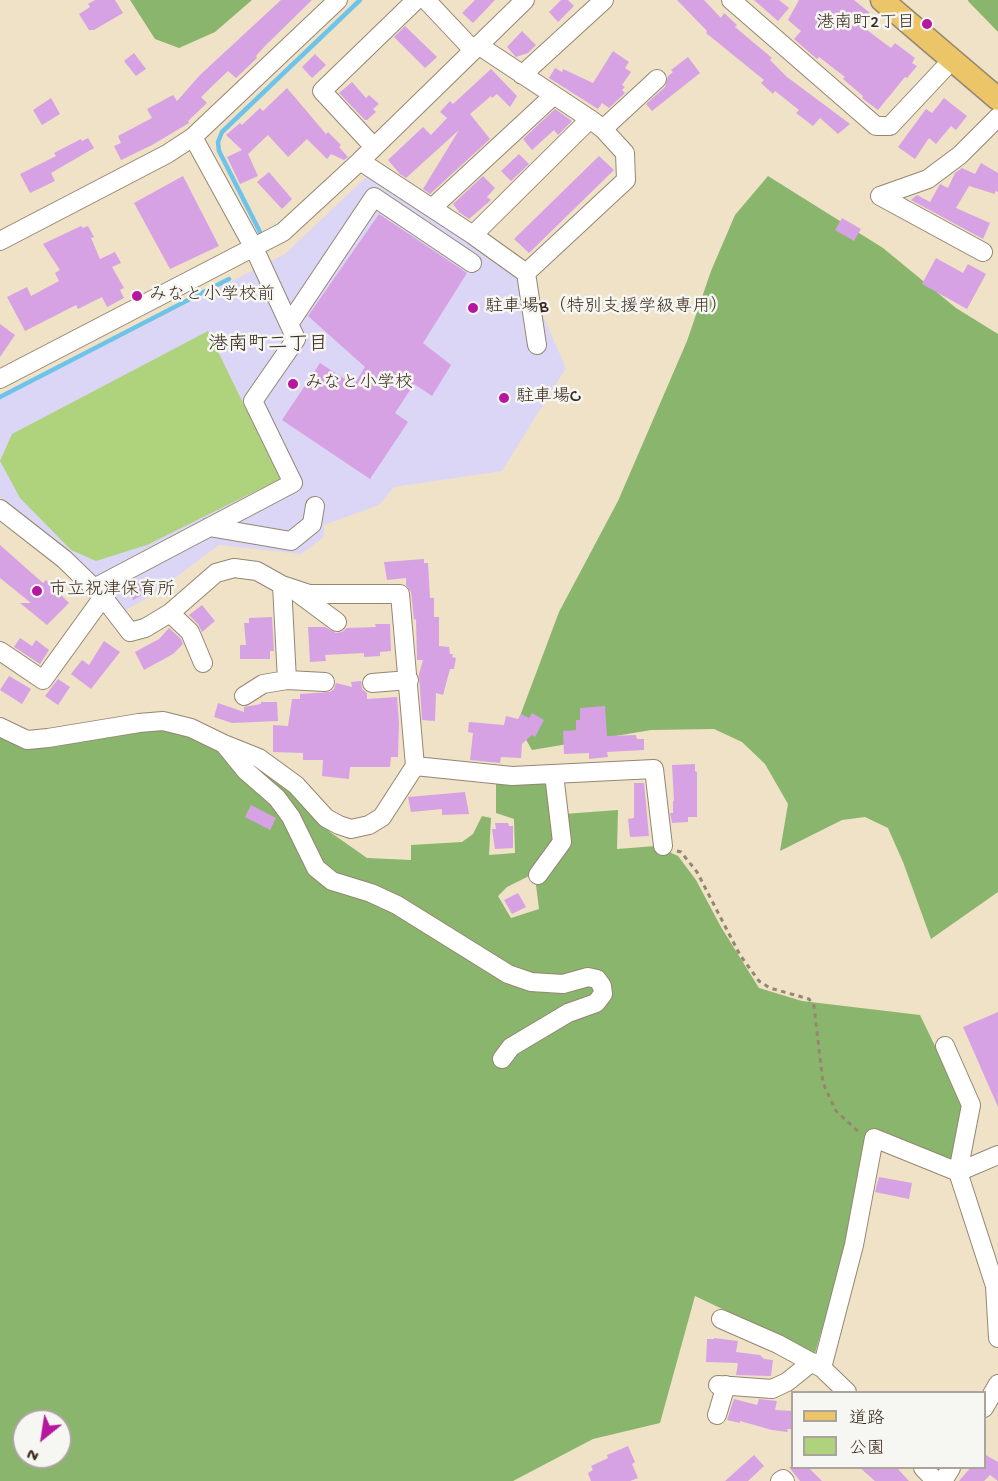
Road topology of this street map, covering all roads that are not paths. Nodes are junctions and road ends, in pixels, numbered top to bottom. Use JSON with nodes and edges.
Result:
{"nodes":[{"id":1,"x":338,"y":0,"type":"edge"},
{"id":2,"x":416,"y":0,"type":"edge"},
{"id":3,"x":426,"y":0,"type":"edge"},
{"id":4,"x":525,"y":0,"type":"edge"},
{"id":5,"x":604,"y":0,"type":"edge"},
{"id":6,"x":731,"y":0,"type":"edge"},
{"id":7,"x":882,"y":0,"type":"edge"},
{"id":8,"x":476,"y":47,"type":"junction"},
{"id":9,"x":952,"y":60,"type":"junction"},
{"id":10,"x":522,"y":75,"type":"junction"},
{"id":11,"x":657,"y":78,"type":"dead end"},
{"id":12,"x":554,"y":95,"type":"junction"},
{"id":13,"x":998,"y":99,"type":"edge"},
{"id":14,"x":998,"y":117,"type":"edge"},
{"id":15,"x":597,"y":124,"type":"junction"},
{"id":16,"x":194,"y":137,"type":"junction"},
{"id":17,"x":374,"y":147,"type":"junction"},
{"id":18,"x":360,"y":161,"type":"junction"},
{"id":19,"x":432,"y":208,"type":"junction"},
{"id":20,"x":473,"y":235,"type":"junction"},
{"id":21,"x":0,"y":241,"type":"edge"},
{"id":22,"x":254,"y":248,"type":"junction"},
{"id":23,"x":982,"y":252,"type":"dead end"},
{"id":24,"x":471,"y":263,"type":"dead end"},
{"id":25,"x":526,"y":273,"type":"junction"},
{"id":26,"x":290,"y":324,"type":"junction"},
{"id":27,"x":537,"y":345,"type":"dead end"},
{"id":28,"x":0,"y":379,"type":"edge"},
{"id":29,"x":315,"y":506,"type":"dead end"},
{"id":30,"x":0,"y":508,"type":"edge"},
{"id":31,"x":209,"y":527,"type":"junction"},
{"id":32,"x":288,"y":587,"type":"junction"},
{"id":33,"x":99,"y":592,"type":"junction"},
{"id":34,"x":170,"y":613,"type":"junction"},
{"id":35,"x":337,"y":622,"type":"dead end"},
{"id":36,"x":0,"y":651,"type":"edge"},
{"id":37,"x":203,"y":663,"type":"dead end"},
{"id":38,"x":287,"y":680,"type":"junction"},
{"id":39,"x":409,"y":680,"type":"junction"},
{"id":40,"x":326,"y":682,"type":"dead end"},
{"id":41,"x":372,"y":683,"type":"dead end"},
{"id":42,"x":244,"y":696,"type":"dead end"},
{"id":43,"x":0,"y":727,"type":"edge"},
{"id":44,"x":224,"y":744,"type":"junction"},
{"id":45,"x":415,"y":766,"type":"junction"},
{"id":46,"x":554,"y":774,"type":"junction"},
{"id":47,"x":663,"y":846,"type":"road end"},
{"id":48,"x":538,"y":875,"type":"dead end"},
{"id":49,"x":945,"y":1046,"type":"dead end"},
{"id":50,"x":502,"y":1059,"type":"dead end"},
{"id":51,"x":998,"y":1155,"type":"edge"},
{"id":52,"x":958,"y":1172,"type":"junction"},
{"id":53,"x":721,"y":1319,"type":"dead end"},
{"id":54,"x":998,"y":1338,"type":"edge"},
{"id":55,"x":817,"y":1365,"type":"junction"},
{"id":56,"x":998,"y":1384,"type":"edge"},
{"id":57,"x":846,"y":1391,"type":"edge"},
{"id":58,"x":986,"y":1405,"type":"edge"},
{"id":59,"x":717,"y":1415,"type":"dead end"},
{"id":60,"x":925,"y":1469,"type":"edge"},
{"id":61,"x":936,"y":1481,"type":"edge"}],
"edges":[{"from":1,"to":16,"type":"street"},
{"from":2,"to":17,"type":"street"},
{"from":3,"to":8,"type":"street"},
{"from":4,"to":8,"type":"street"},
{"from":5,"to":10,"type":"street"},
{"from":6,"to":9,"type":"street"},
{"from":7,"to":9,"type":"main road"},
{"from":8,"to":10,"type":"street"},
{"from":8,"to":17,"type":"street"},
{"from":9,"to":13,"type":"main road"},
{"from":10,"to":12,"type":"street"},
{"from":11,"to":15,"type":"street"},
{"from":12,"to":15,"type":"street"},
{"from":12,"to":19,"type":"street"},
{"from":14,"to":23,"type":"street"},
{"from":15,"to":20,"type":"street"},
{"from":15,"to":25,"type":"street"},
{"from":16,"to":21,"type":"street"},
{"from":16,"to":22,"type":"street"},
{"from":17,"to":18,"type":"street"},
{"from":18,"to":19,"type":"street"},
{"from":18,"to":22,"type":"street"},
{"from":19,"to":20,"type":"street"},
{"from":20,"to":25,"type":"street"},
{"from":22,"to":26,"type":"street"},
{"from":22,"to":28,"type":"street"},
{"from":24,"to":26,"type":"street"},
{"from":25,"to":27,"type":"street"},
{"from":26,"to":31,"type":"street"},
{"from":29,"to":31,"type":"street"},
{"from":30,"to":33,"type":"street"},
{"from":31,"to":33,"type":"street"},
{"from":32,"to":34,"type":"street"},
{"from":32,"to":35,"type":"street"},
{"from":32,"to":38,"type":"street"},
{"from":32,"to":39,"type":"street"},
{"from":33,"to":34,"type":"street"},
{"from":33,"to":36,"type":"street"},
{"from":34,"to":37,"type":"street"},
{"from":38,"to":40,"type":"street"},
{"from":38,"to":42,"type":"street"},
{"from":39,"to":41,"type":"street"},
{"from":39,"to":45,"type":"street"},
{"from":43,"to":44,"type":"street"},
{"from":44,"to":45,"type":"street"},
{"from":44,"to":50,"type":"street"},
{"from":45,"to":46,"type":"street"},
{"from":46,"to":47,"type":"street"},
{"from":46,"to":48,"type":"street"},
{"from":49,"to":52,"type":"street"},
{"from":51,"to":52,"type":"street"},
{"from":52,"to":54,"type":"street"},
{"from":52,"to":55,"type":"street"},
{"from":53,"to":55,"type":"street"},
{"from":55,"to":57,"type":"street"},
{"from":55,"to":59,"type":"street"},
{"from":56,"to":58,"type":"street"},
{"from":60,"to":61,"type":"street"}]}
